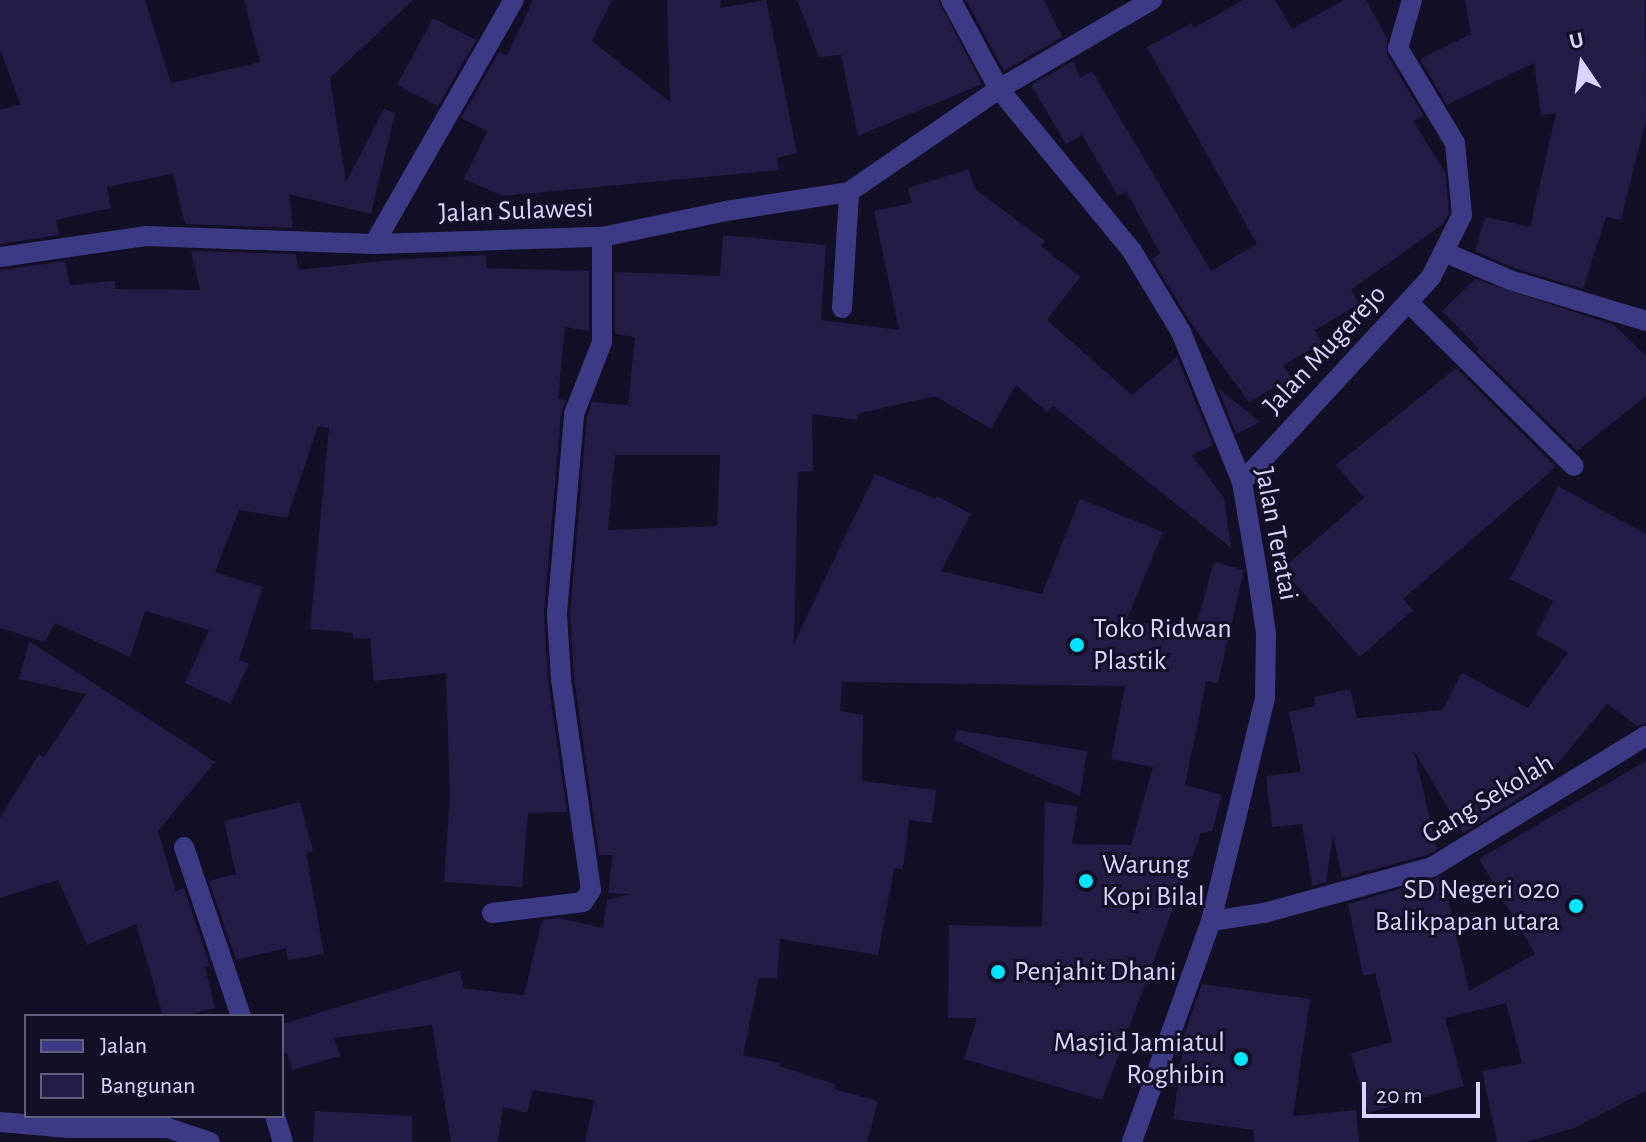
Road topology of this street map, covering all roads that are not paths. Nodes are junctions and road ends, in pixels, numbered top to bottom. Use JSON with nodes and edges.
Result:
{"nodes":[{"id":1,"x":514,"y":0,"type":"edge"},
{"id":2,"x":951,"y":0,"type":"edge"},
{"id":3,"x":1152,"y":0,"type":"edge"},
{"id":4,"x":1412,"y":0,"type":"edge"},
{"id":5,"x":999,"y":89,"type":"junction"},
{"id":6,"x":849,"y":192,"type":"junction"},
{"id":7,"x":602,"y":237,"type":"junction"},
{"id":8,"x":374,"y":244,"type":"junction"},
{"id":9,"x":1444,"y":252,"type":"junction"},
{"id":10,"x":0,"y":257,"type":"edge"},
{"id":11,"x":1408,"y":302,"type":"junction"},
{"id":12,"x":842,"y":308,"type":"dead end"},
{"id":13,"x":1646,"y":321,"type":"edge"},
{"id":14,"x":1574,"y":466,"type":"dead end"},
{"id":15,"x":1242,"y":482,"type":"junction"},
{"id":16,"x":1646,"y":736,"type":"edge"},
{"id":17,"x":184,"y":847,"type":"dead end"},
{"id":18,"x":492,"y":913,"type":"dead end"},
{"id":19,"x":1211,"y":921,"type":"junction"},
{"id":20,"x":240,"y":1014,"type":"edge"},
{"id":21,"x":276,"y":1118,"type":"edge"},
{"id":22,"x":0,"y":1122,"type":"edge"},
{"id":23,"x":210,"y":1142,"type":"edge"},
{"id":24,"x":283,"y":1142,"type":"edge"},
{"id":25,"x":1132,"y":1142,"type":"edge"}],
"edges":[{"from":1,"to":8,"type":"street"},
{"from":2,"to":5,"type":"street","name":"Jalan Teratai"},
{"from":3,"to":5,"type":"street","name":"Jalan Sulawesi"},
{"from":4,"to":9,"type":"street","name":"Jalan Mugerejo"},
{"from":5,"to":6,"type":"street","name":"Jalan Sulawesi"},
{"from":5,"to":15,"type":"street","name":"Jalan Teratai"},
{"from":6,"to":7,"type":"street","name":"Jalan Sulawesi"},
{"from":6,"to":12,"type":"street"},
{"from":7,"to":8,"type":"street","name":"Jalan Sulawesi"},
{"from":7,"to":18,"type":"street"},
{"from":8,"to":10,"type":"street","name":"Jalan Sulawesi"},
{"from":9,"to":11,"type":"street","name":"Jalan Mugerejo"},
{"from":9,"to":13,"type":"street"},
{"from":11,"to":14,"type":"street"},
{"from":11,"to":15,"type":"street","name":"Jalan Mugerejo"},
{"from":15,"to":19,"type":"street","name":"Jalan Teratai"},
{"from":16,"to":19,"type":"street","name":"Gang Sekolah"},
{"from":17,"to":20,"type":"street"},
{"from":19,"to":25,"type":"street","name":"Jalan Teratai"},
{"from":21,"to":24,"type":"street"},
{"from":22,"to":23,"type":"street"}]}
